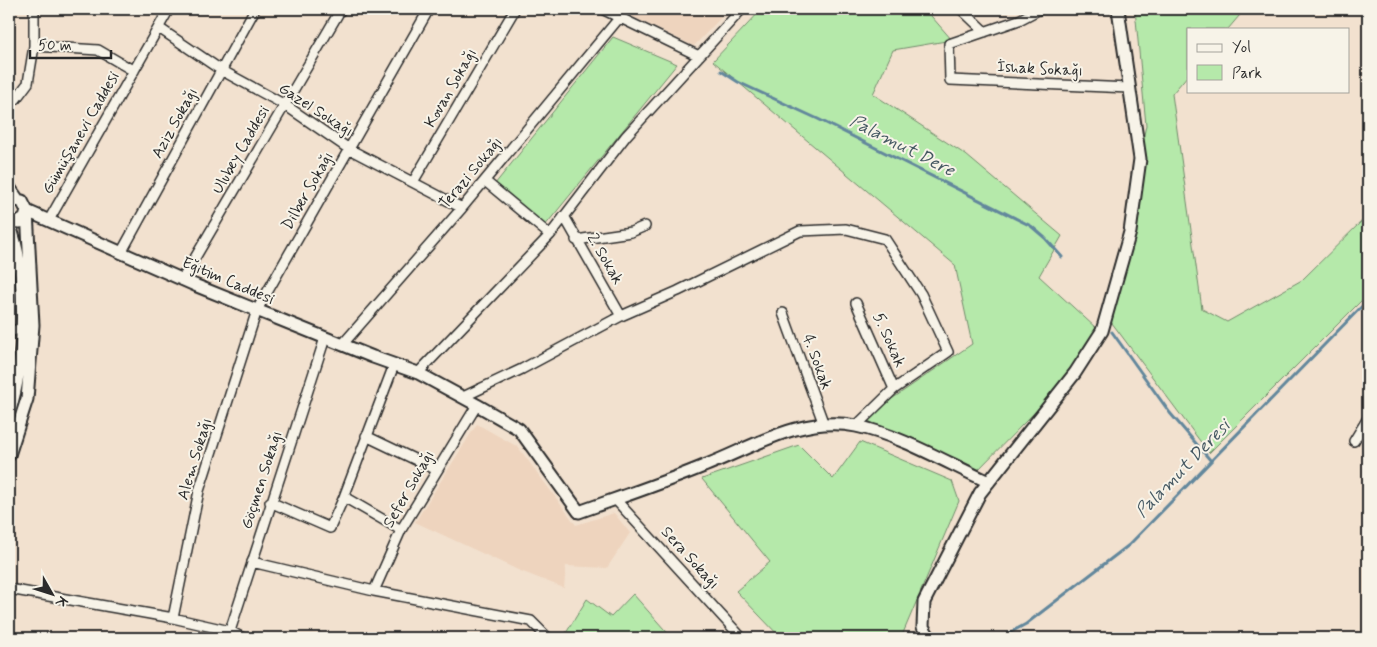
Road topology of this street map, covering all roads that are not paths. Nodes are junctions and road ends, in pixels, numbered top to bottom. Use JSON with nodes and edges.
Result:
{"nodes":[{"id":1,"x":34,"y":9,"type":"edge"},
{"id":2,"x":169,"y":9,"type":"edge"},
{"id":3,"x":254,"y":9,"type":"edge"},
{"id":4,"x":341,"y":9,"type":"edge"},
{"id":5,"x":429,"y":9,"type":"edge"},
{"id":6,"x":515,"y":9,"type":"edge"},
{"id":7,"x":602,"y":9,"type":"edge"},
{"id":8,"x":742,"y":9,"type":"edge"},
{"id":9,"x":962,"y":9,"type":"edge"},
{"id":10,"x":1040,"y":9,"type":"edge"},
{"id":11,"x":1118,"y":9,"type":"edge"},
{"id":12,"x":620,"y":18,"type":"junction"},
{"id":13,"x":159,"y":28,"type":"junction"},
{"id":14,"x":984,"y":32,"type":"junction"},
{"id":15,"x":34,"y":46,"type":"junction"},
{"id":16,"x":699,"y":56,"type":"junction"},
{"id":17,"x":221,"y":70,"type":"junction"},
{"id":18,"x":134,"y":71,"type":"junction"},
{"id":19,"x":1129,"y":88,"type":"junction"},
{"id":20,"x":9,"y":101,"type":"edge"},
{"id":21,"x":285,"y":105,"type":"junction"},
{"id":22,"x":349,"y":149,"type":"junction"},
{"id":23,"x":485,"y":181,"type":"junction"},
{"id":24,"x":414,"y":182,"type":"junction"},
{"id":25,"x":9,"y":187,"type":"edge"},
{"id":26,"x":14,"y":201,"type":"edge"},
{"id":27,"x":462,"y":208,"type":"junction"},
{"id":28,"x":27,"y":211,"type":"junction"},
{"id":29,"x":564,"y":216,"type":"junction"},
{"id":30,"x":49,"y":220,"type":"junction"},
{"id":31,"x":9,"y":222,"type":"edge"},
{"id":32,"x":646,"y":226,"type":"dead end"},
{"id":33,"x":550,"y":236,"type":"junction"},
{"id":34,"x":576,"y":240,"type":"junction"},
{"id":35,"x":121,"y":253,"type":"junction"},
{"id":36,"x":14,"y":265,"type":"edge"},
{"id":37,"x":182,"y":280,"type":"junction"},
{"id":38,"x":856,"y":303,"type":"dead end"},
{"id":39,"x":257,"y":310,"type":"junction"},
{"id":40,"x":783,"y":313,"type":"dead end"},
{"id":41,"x":621,"y":316,"type":"junction"},
{"id":42,"x":27,"y":327,"type":"junction"},
{"id":43,"x":9,"y":332,"type":"edge"},
{"id":44,"x":325,"y":338,"type":"junction"},
{"id":45,"x":342,"y":345,"type":"junction"},
{"id":46,"x":394,"y":365,"type":"junction"},
{"id":47,"x":418,"y":373,"type":"junction"},
{"id":48,"x":894,"y":389,"type":"junction"},
{"id":49,"x":463,"y":397,"type":"junction"},
{"id":50,"x":477,"y":405,"type":"junction"},
{"id":51,"x":9,"y":414,"type":"edge"},
{"id":52,"x":1368,"y":418,"type":"edge"},
{"id":53,"x":823,"y":422,"type":"junction"},
{"id":54,"x":856,"y":426,"type":"junction"},
{"id":55,"x":366,"y":436,"type":"junction"},
{"id":56,"x":1354,"y":441,"type":"dead end"},
{"id":57,"x":9,"y":455,"type":"edge"},
{"id":58,"x":437,"y":470,"type":"junction"},
{"id":59,"x":989,"y":482,"type":"junction"},
{"id":60,"x":344,"y":497,"type":"junction"},
{"id":61,"x":615,"y":499,"type":"junction"},
{"id":62,"x":270,"y":502,"type":"junction"},
{"id":63,"x":401,"y":530,"type":"junction"},
{"id":64,"x":252,"y":562,"type":"junction"},
{"id":65,"x":9,"y":589,"type":"edge"},
{"id":66,"x":374,"y":591,"type":"junction"},
{"id":67,"x":173,"y":618,"type":"junction"},
{"id":68,"x":230,"y":631,"type":"junction"},
{"id":69,"x":243,"y":638,"type":"edge"},
{"id":70,"x":548,"y":638,"type":"edge"},
{"id":71,"x":742,"y":638,"type":"edge"},
{"id":72,"x":930,"y":638,"type":"edge"}],
"edges":[{"from":1,"to":15,"type":"street"},
{"from":2,"to":13,"type":"street","name":"Gümüşanevi Caddesi"},
{"from":3,"to":17,"type":"street","name":"Aziz Sokağı"},
{"from":4,"to":21,"type":"street","name":"Ulubey Caddesi"},
{"from":5,"to":22,"type":"street","name":"Dilber Sokağı"},
{"from":6,"to":24,"type":"street","name":"Kovan Sokağı"},
{"from":7,"to":12,"type":"street"},
{"from":8,"to":16,"type":"street"},
{"from":9,"to":14,"type":"street"},
{"from":10,"to":14,"type":"street"},
{"from":11,"to":19,"type":"street"},
{"from":12,"to":16,"type":"street"},
{"from":12,"to":23,"type":"street","name":"Terazi Sokağı"},
{"from":13,"to":17,"type":"street","name":"Gazel Sokağı"},
{"from":13,"to":18,"type":"street","name":"Gümüşanevi Caddesi"},
{"from":14,"to":19,"type":"street","name":"İshak Sokağı"},
{"from":15,"to":18,"type":"street"},
{"from":15,"to":20,"type":"street"},
{"from":16,"to":29,"type":"street"},
{"from":17,"to":21,"type":"street","name":"Gazel Sokağı"},
{"from":17,"to":35,"type":"street","name":"Aziz Sokağı"},
{"from":18,"to":30,"type":"street","name":"Gümüşanevi Caddesi"},
{"from":19,"to":59,"type":"street"},
{"from":21,"to":22,"type":"street","name":"Gazel Sokağı"},
{"from":21,"to":37,"type":"street","name":"Ulubey Caddesi"},
{"from":22,"to":24,"type":"street","name":"Gazel Sokağı"},
{"from":22,"to":39,"type":"street","name":"Dilber Sokağı"},
{"from":23,"to":27,"type":"street","name":"Terazi Sokağı"},
{"from":23,"to":33,"type":"street"},
{"from":24,"to":27,"type":"street","name":"Gazel Sokağı"},
{"from":25,"to":26,"type":"street"},
{"from":26,"to":28,"type":"street"},
{"from":27,"to":45,"type":"street","name":"Terazi Sokağı"},
{"from":28,"to":30,"type":"street","name":"Eğitim Caddesi"},
{"from":28,"to":31,"type":"street"},
{"from":28,"to":42,"type":"street"},
{"from":29,"to":33,"type":"street"},
{"from":29,"to":34,"type":"street","name":"2. Sokak"},
{"from":30,"to":35,"type":"street","name":"Eğitim Caddesi"},
{"from":31,"to":36,"type":"street"},
{"from":32,"to":34,"type":"street"},
{"from":33,"to":47,"type":"street"},
{"from":34,"to":41,"type":"street","name":"2. Sokak"},
{"from":35,"to":37,"type":"street","name":"Eğitim Caddesi"},
{"from":36,"to":42,"type":"street"},
{"from":37,"to":39,"type":"street","name":"Eğitim Caddesi"},
{"from":38,"to":48,"type":"street","name":"5. Sokak"},
{"from":39,"to":44,"type":"street","name":"Eğitim Caddesi"},
{"from":39,"to":67,"type":"street","name":"Alem Sokağı"},
{"from":40,"to":53,"type":"street","name":"4. Sokak"},
{"from":41,"to":48,"type":"street"},
{"from":41,"to":49,"type":"street"},
{"from":42,"to":43,"type":"street"},
{"from":42,"to":51,"type":"street"},
{"from":42,"to":57,"type":"street"},
{"from":44,"to":45,"type":"street","name":"Eğitim Caddesi"},
{"from":44,"to":62,"type":"street","name":"Göçmen Sokağı"},
{"from":45,"to":46,"type":"street","name":"Eğitim Caddesi"},
{"from":46,"to":47,"type":"street","name":"Eğitim Caddesi"},
{"from":46,"to":55,"type":"street"},
{"from":47,"to":49,"type":"street","name":"Eğitim Caddesi"},
{"from":48,"to":54,"type":"street"},
{"from":49,"to":50,"type":"street","name":"Eğitim Caddesi"},
{"from":50,"to":58,"type":"street","name":"Sefer Sokağı"},
{"from":50,"to":61,"type":"street","name":"Eğitim Caddesi"},
{"from":52,"to":56,"type":"street"},
{"from":53,"to":54,"type":"street"},
{"from":53,"to":61,"type":"street"},
{"from":54,"to":59,"type":"street"},
{"from":55,"to":58,"type":"street"},
{"from":55,"to":60,"type":"street"},
{"from":58,"to":63,"type":"street","name":"Sefer Sokağı"},
{"from":59,"to":72,"type":"street"},
{"from":60,"to":62,"type":"street"},
{"from":60,"to":63,"type":"street"},
{"from":61,"to":71,"type":"street","name":"Sera Sokağı"},
{"from":62,"to":64,"type":"street","name":"Göçmen Sokağı"},
{"from":63,"to":66,"type":"street","name":"Sefer Sokağı"},
{"from":64,"to":66,"type":"street"},
{"from":64,"to":68,"type":"street","name":"Göçmen Sokağı"},
{"from":65,"to":67,"type":"street"},
{"from":66,"to":70,"type":"street"},
{"from":67,"to":68,"type":"street"},
{"from":68,"to":69,"type":"street"}]}
